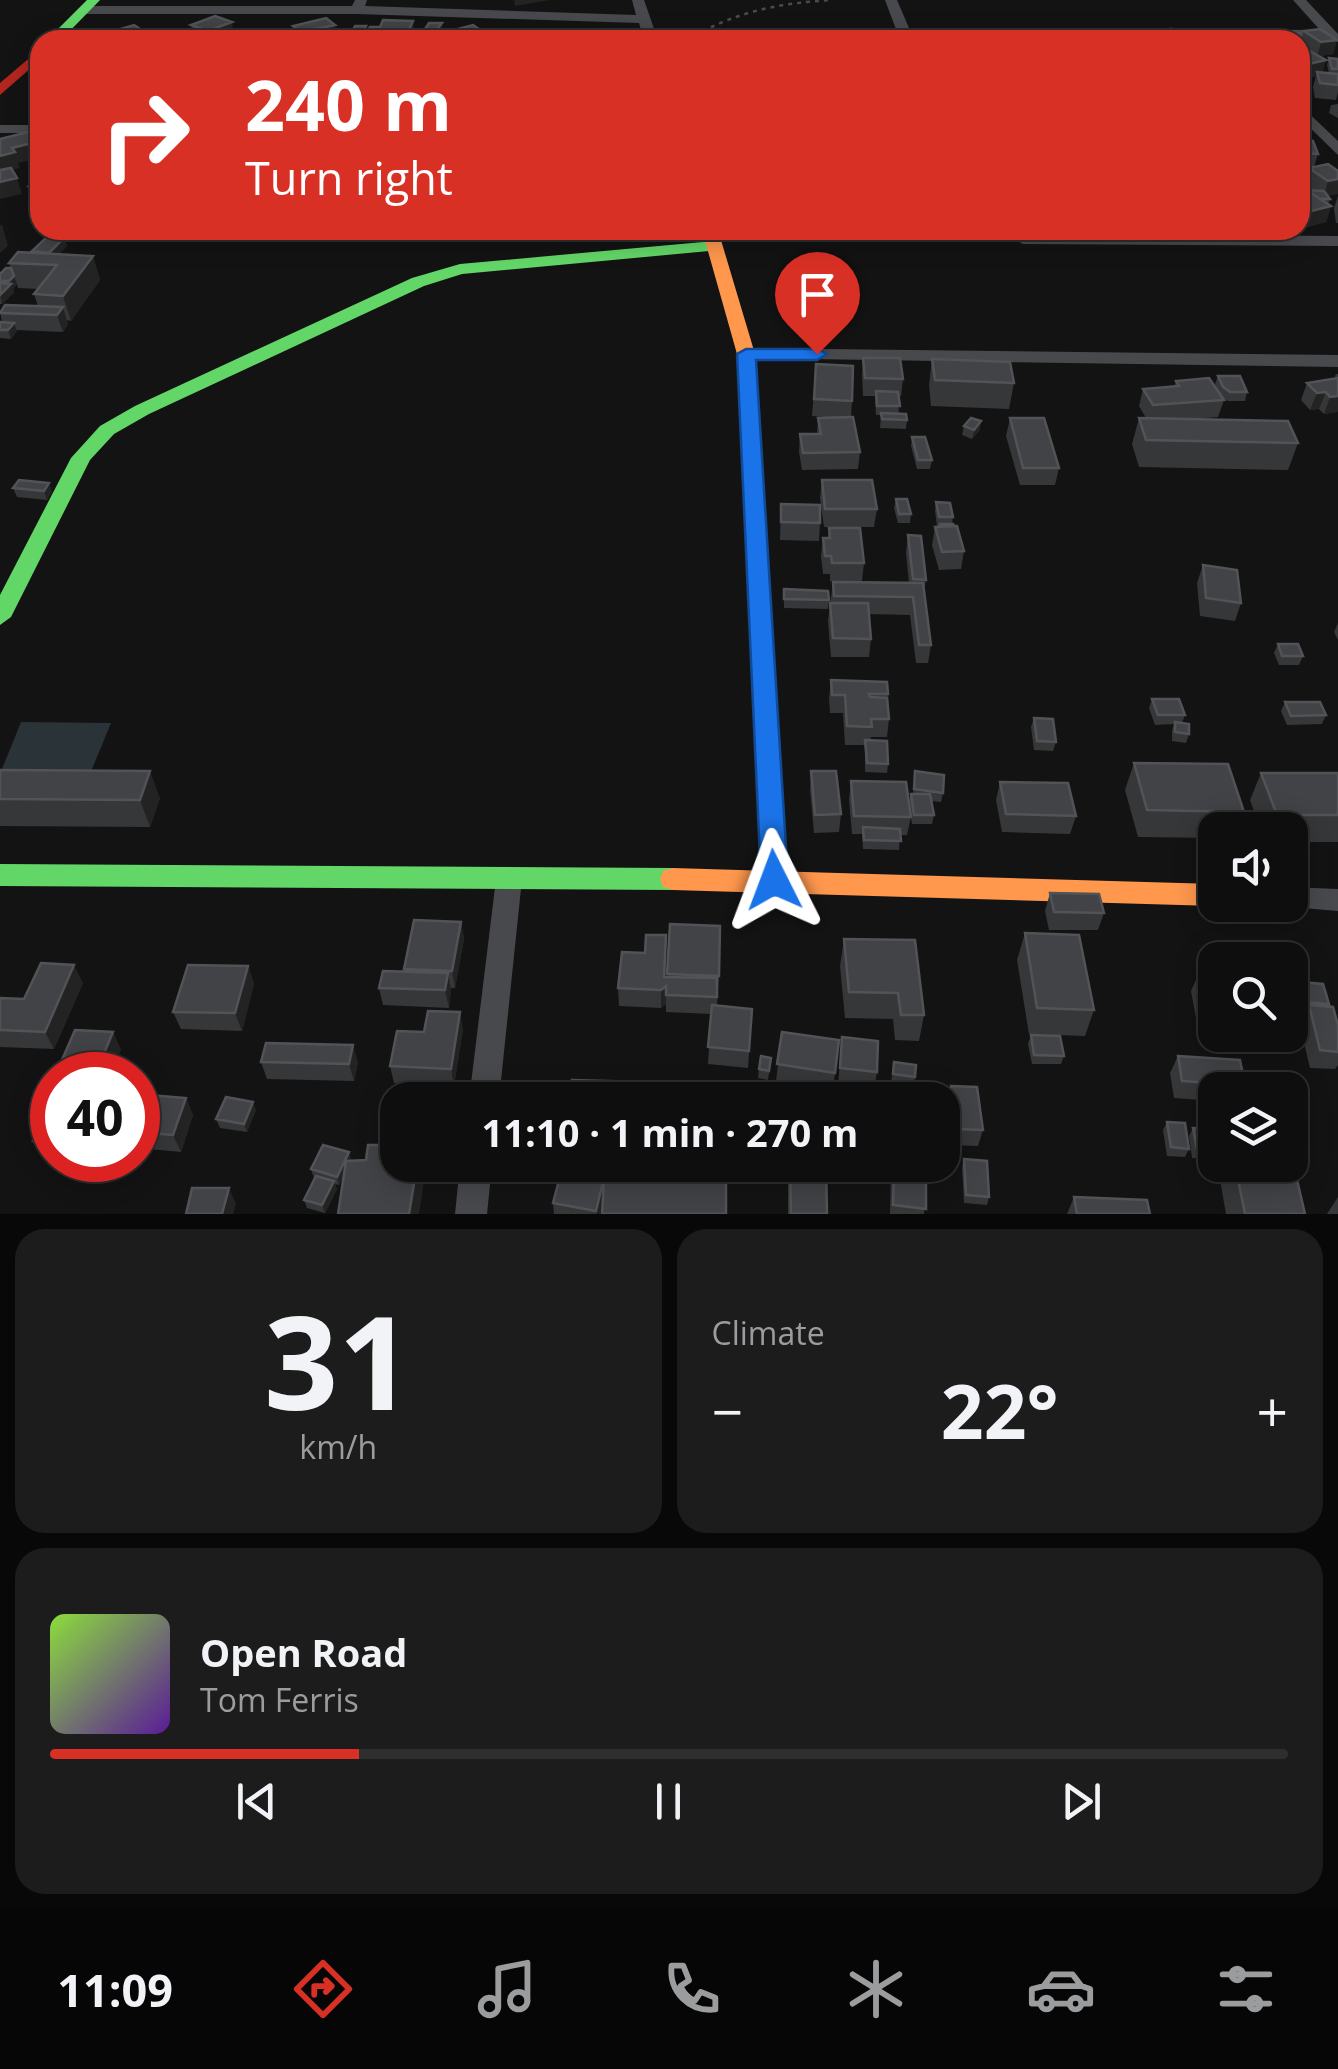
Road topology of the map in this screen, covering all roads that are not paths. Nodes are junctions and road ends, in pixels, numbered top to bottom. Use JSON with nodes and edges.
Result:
{"nodes":[{"id":1,"x":638,"y":0,"type":"edge"},
{"id":2,"x":891,"y":0,"type":"edge"},
{"id":3,"x":1298,"y":0,"type":"edge"},
{"id":4,"x":89,"y":5,"type":"edge"},
{"id":5,"x":359,"y":5,"type":"edge"},
{"id":6,"x":645,"y":19,"type":"junction"},
{"id":7,"x":64,"y":30,"type":"edge"},
{"id":8,"x":648,"y":30,"type":"edge"},
{"id":9,"x":904,"y":30,"type":"edge"},
{"id":10,"x":1334,"y":38,"type":"edge"},
{"id":11,"x":30,"y":62,"type":"edge"},
{"id":12,"x":0,"y":91,"type":"edge"},
{"id":13,"x":1310,"y":120,"type":"edge"},
{"id":14,"x":0,"y":129,"type":"edge"},
{"id":15,"x":30,"y":129,"type":"edge"},
{"id":16,"x":1338,"y":150,"type":"edge"},
{"id":17,"x":1310,"y":238,"type":"edge"},
{"id":18,"x":696,"y":240,"type":"edge"},
{"id":19,"x":713,"y":240,"type":"edge"},
{"id":20,"x":1338,"y":241,"type":"edge"},
{"id":21,"x":746,"y":354,"type":"junction"},
{"id":22,"x":1338,"y":361,"type":"edge"},
{"id":23,"x":0,"y":618,"type":"edge"},
{"id":24,"x":0,"y":875,"type":"edge"},
{"id":25,"x":509,"y":879,"type":"junction"},
{"id":26,"x":774,"y":880,"type":"junction"},
{"id":27,"x":1198,"y":895,"type":"edge"},
{"id":28,"x":1308,"y":899,"type":"edge"},
{"id":29,"x":1338,"y":900,"type":"edge"},
{"id":30,"x":486,"y":1082,"type":"edge"},
{"id":31,"x":474,"y":1182,"type":"edge"},
{"id":32,"x":471,"y":1214,"type":"edge"}],
"edges":[{"from":1,"to":6,"type":"street"},
{"from":2,"to":9,"type":"street"},
{"from":3,"to":10,"type":"street"},
{"from":4,"to":5,"type":"street"},
{"from":4,"to":7,"type":"main road"},
{"from":5,"to":6,"type":"street"},
{"from":6,"to":8,"type":"street"},
{"from":11,"to":12,"type":"main road"},
{"from":13,"to":16,"type":"street"},
{"from":14,"to":15,"type":"street"},
{"from":17,"to":20,"type":"street"},
{"from":18,"to":23,"type":"main road"},
{"from":19,"to":21,"type":"main road"},
{"from":21,"to":22,"type":"street"},
{"from":21,"to":26,"type":"main road"},
{"from":24,"to":25,"type":"main road"},
{"from":25,"to":26,"type":"main road"},
{"from":25,"to":30,"type":"street"},
{"from":26,"to":27,"type":"main road"},
{"from":28,"to":29,"type":"street"},
{"from":31,"to":32,"type":"street"}]}
